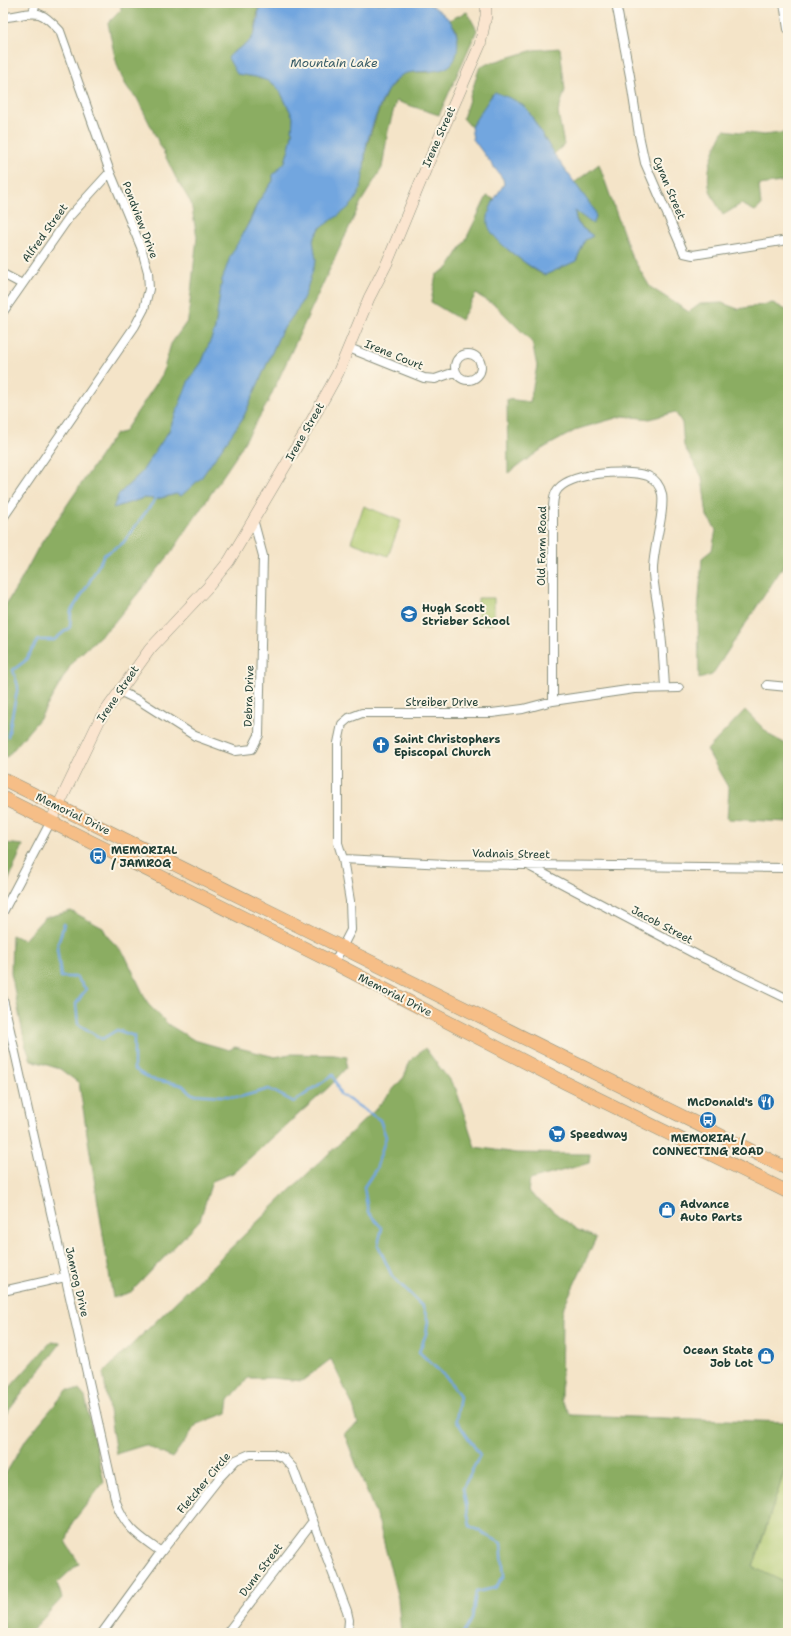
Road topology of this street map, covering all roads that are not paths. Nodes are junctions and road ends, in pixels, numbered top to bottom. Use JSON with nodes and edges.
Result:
{"nodes":[{"id":1,"x":36,"y":3,"type":"edge"},
{"id":2,"x":486,"y":3,"type":"edge"},
{"id":3,"x":616,"y":3,"type":"edge"},
{"id":4,"x":786,"y":6,"type":"edge"},
{"id":5,"x":33,"y":12,"type":"junction"},
{"id":6,"x":3,"y":16,"type":"edge"},
{"id":7,"x":788,"y":29,"type":"edge"},
{"id":8,"x":110,"y":172,"type":"junction"},
{"id":9,"x":788,"y":240,"type":"edge"},
{"id":10,"x":3,"y":274,"type":"edge"},
{"id":11,"x":22,"y":284,"type":"junction"},
{"id":12,"x":3,"y":312,"type":"edge"},
{"id":13,"x":349,"y":348,"type":"junction"},
{"id":14,"x":455,"y":372,"type":"dead end"},
{"id":15,"x":3,"y":518,"type":"edge"},
{"id":16,"x":253,"y":519,"type":"junction"},
{"id":17,"x":767,"y":685,"type":"dead end"},
{"id":18,"x":788,"y":687,"type":"edge"},
{"id":19,"x":665,"y":688,"type":"junction"},
{"id":20,"x":679,"y":688,"type":"dead end"},
{"id":21,"x":118,"y":691,"type":"junction"},
{"id":22,"x":552,"y":702,"type":"junction"},
{"id":23,"x":3,"y":779,"type":"edge"},
{"id":24,"x":3,"y":798,"type":"edge"},
{"id":25,"x":59,"y":806,"type":"junction"},
{"id":26,"x":51,"y":821,"type":"junction"},
{"id":27,"x":343,"y":859,"type":"junction"},
{"id":28,"x":528,"y":866,"type":"junction"},
{"id":29,"x":788,"y":868,"type":"edge"},
{"id":30,"x":3,"y":912,"type":"edge"},
{"id":31,"x":342,"y":947,"type":"junction"},
{"id":32,"x":334,"y":963,"type":"junction"},
{"id":33,"x":3,"y":999,"type":"edge"},
{"id":34,"x":788,"y":999,"type":"edge"},
{"id":35,"x":788,"y":1169,"type":"edge"},
{"id":36,"x":788,"y":1175,"type":"edge"},
{"id":37,"x":786,"y":1191,"type":"edge"},
{"id":38,"x":65,"y":1277,"type":"junction"},
{"id":39,"x":3,"y":1291,"type":"edge"},
{"id":40,"x":313,"y":1521,"type":"junction"},
{"id":41,"x":161,"y":1552,"type":"junction"},
{"id":42,"x":102,"y":1633,"type":"edge"},
{"id":43,"x":227,"y":1633,"type":"edge"},
{"id":44,"x":348,"y":1633,"type":"edge"}],
"edges":[{"from":1,"to":5,"type":"street"},
{"from":2,"to":13,"type":"street","name":"Irene Street"},
{"from":3,"to":9,"type":"street","name":"Cyran Street"},
{"from":4,"to":7,"type":"street"},
{"from":5,"to":6,"type":"street"},
{"from":5,"to":8,"type":"street","name":"Pondview Drive"},
{"from":8,"to":11,"type":"street","name":"Alfred Street"},
{"from":8,"to":15,"type":"street","name":"Pondview Drive"},
{"from":10,"to":11,"type":"street"},
{"from":11,"to":12,"type":"street","name":"Alfred Street"},
{"from":13,"to":14,"type":"street","name":"Irene Court"},
{"from":13,"to":16,"type":"street","name":"Irene Street"},
{"from":16,"to":21,"type":"street","name":"Irene Street"},
{"from":16,"to":21,"type":"street","name":"Debra Drive"},
{"from":17,"to":18,"type":"street"},
{"from":19,"to":20,"type":"street","name":"Streiber Drive"},
{"from":19,"to":22,"type":"street","name":"Streiber Drive"},
{"from":19,"to":22,"type":"street","name":"Old Farm Road"},
{"from":21,"to":25,"type":"street","name":"Irene Street"},
{"from":22,"to":27,"type":"street","name":"Streiber Drive"},
{"from":23,"to":25,"type":"main road","name":"Memorial Drive"},
{"from":24,"to":26,"type":"main road","name":"Memorial Drive"},
{"from":25,"to":26,"type":"street","name":"Irene Street"},
{"from":25,"to":31,"type":"main road","name":"Memorial Drive"},
{"from":26,"to":30,"type":"street"},
{"from":26,"to":32,"type":"main road","name":"Memorial Drive"},
{"from":27,"to":28,"type":"street","name":"Vadnais Street"},
{"from":27,"to":31,"type":"street"},
{"from":28,"to":29,"type":"street","name":"Vadnais Street"},
{"from":28,"to":34,"type":"street","name":"Jacob Street"},
{"from":31,"to":32,"type":"street"},
{"from":31,"to":35,"type":"main road","name":"Memorial Drive"},
{"from":32,"to":37,"type":"main road","name":"Memorial Drive"},
{"from":33,"to":38,"type":"street","name":"Jamrog Drive"},
{"from":36,"to":37,"type":"main road"},
{"from":38,"to":39,"type":"street"},
{"from":38,"to":41,"type":"street","name":"Jamrog Drive"},
{"from":40,"to":41,"type":"street","name":"Fletcher Circle"},
{"from":40,"to":43,"type":"street","name":"Dunn Street"},
{"from":40,"to":44,"type":"street","name":"Fletcher Circle"},
{"from":41,"to":42,"type":"street","name":"Fletcher Circle"}]}
